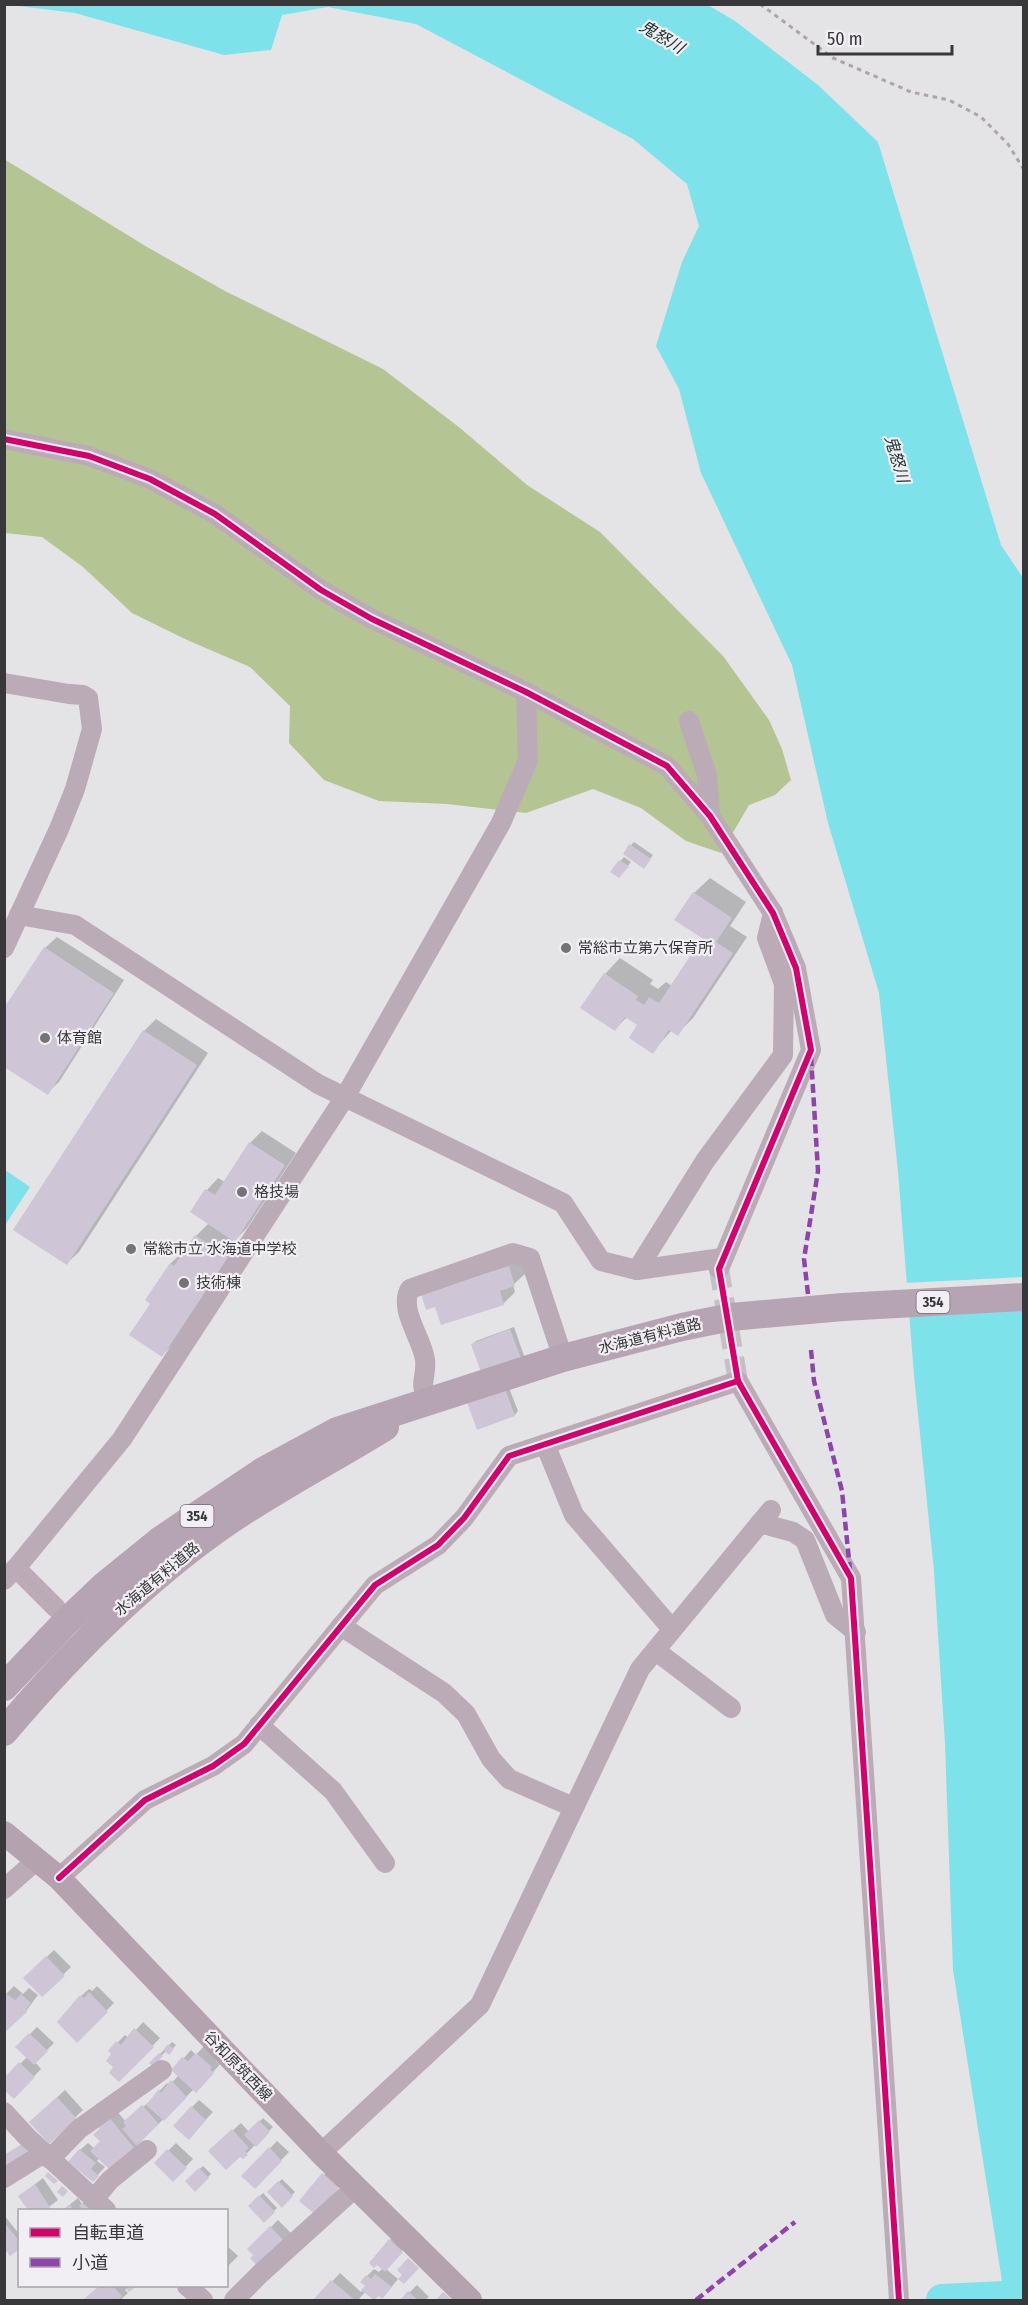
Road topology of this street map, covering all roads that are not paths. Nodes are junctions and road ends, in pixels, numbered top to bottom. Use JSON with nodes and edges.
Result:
{"nodes":[{"id":1,"x":4,"y":439,"type":"edge"},
{"id":2,"x":4,"y":683,"type":"edge"},
{"id":3,"x":526,"y":692,"type":"junction"},
{"id":4,"x":689,"y":721,"type":"dead end"},
{"id":5,"x":710,"y":816,"type":"junction"},
{"id":6,"x":773,"y":913,"type":"junction"},
{"id":7,"x":19,"y":915,"type":"junction"},
{"id":8,"x":4,"y":948,"type":"edge"},
{"id":9,"x":345,"y":1097,"type":"junction"},
{"id":10,"x":637,"y":1270,"type":"junction"},
{"id":11,"x":1023,"y":1297,"type":"edge"},
{"id":12,"x":563,"y":1358,"type":"junction"},
{"id":13,"x":428,"y":1401,"type":"junction"},
{"id":14,"x":545,"y":1444,"type":"junction"},
{"id":15,"x":10,"y":1574,"type":"edge"},
{"id":16,"x":56,"y":1608,"type":"dead end"},
{"id":17,"x":341,"y":1626,"type":"junction"},
{"id":18,"x":672,"y":1629,"type":"junction"},
{"id":19,"x":856,"y":1632,"type":"junction"},
{"id":20,"x":656,"y":1651,"type":"junction"},
{"id":21,"x":4,"y":1687,"type":"edge"},
{"id":22,"x":731,"y":1708,"type":"dead end"},
{"id":23,"x":260,"y":1725,"type":"junction"},
{"id":24,"x":4,"y":1732,"type":"edge"},
{"id":25,"x":573,"y":1807,"type":"junction"},
{"id":26,"x":4,"y":1833,"type":"edge"},
{"id":27,"x":38,"y":1859,"type":"junction"},
{"id":28,"x":385,"y":1863,"type":"dead end"},
{"id":29,"x":59,"y":1878,"type":"junction"},
{"id":30,"x":4,"y":1889,"type":"edge"},
{"id":31,"x":162,"y":2070,"type":"dead end"},
{"id":32,"x":4,"y":2112,"type":"edge"},
{"id":33,"x":147,"y":2150,"type":"dead end"},
{"id":34,"x":321,"y":2154,"type":"junction"},
{"id":35,"x":47,"y":2156,"type":"junction"},
{"id":36,"x":4,"y":2178,"type":"edge"},
{"id":37,"x":357,"y":2187,"type":"junction"},
{"id":38,"x":100,"y":2205,"type":"edge"},
{"id":39,"x":188,"y":2287,"type":"edge"},
{"id":40,"x":203,"y":2301,"type":"edge"},
{"id":41,"x":234,"y":2301,"type":"edge"},
{"id":42,"x":470,"y":2301,"type":"edge"},
{"id":43,"x":899,"y":2301,"type":"edge"}],
"edges":[{"from":1,"to":3,"type":"street"},
{"from":2,"to":7,"type":"street"},
{"from":3,"to":5,"type":"street"},
{"from":3,"to":9,"type":"street"},
{"from":4,"to":5,"type":"street"},
{"from":5,"to":6,"type":"street"},
{"from":6,"to":10,"type":"street"},
{"from":6,"to":10,"type":"street"},
{"from":7,"to":8,"type":"street"},
{"from":7,"to":9,"type":"street"},
{"from":9,"to":10,"type":"street"},
{"from":9,"to":15,"type":"street"},
{"from":11,"to":12,"type":"highway","name":"水海道有料道路","number":"354"},
{"from":12,"to":13,"type":"highway","name":"水海道有料道路","number":"354"},
{"from":12,"to":13,"type":"street"},
{"from":13,"to":21,"type":"highway","name":"水海道有料道路","number":"354"},
{"from":13,"to":24,"type":"highway","name":"水海道有料道路","number":"354"},
{"from":14,"to":17,"type":"street"},
{"from":14,"to":18,"type":"street"},
{"from":14,"to":19,"type":"street"},
{"from":15,"to":16,"type":"street"},
{"from":17,"to":23,"type":"street"},
{"from":17,"to":25,"type":"street"},
{"from":18,"to":19,"type":"street"},
{"from":18,"to":20,"type":"street"},
{"from":19,"to":43,"type":"street"},
{"from":20,"to":22,"type":"street"},
{"from":20,"to":25,"type":"street"},
{"from":23,"to":28,"type":"street"},
{"from":23,"to":29,"type":"street"},
{"from":25,"to":34,"type":"street"},
{"from":26,"to":27,"type":"main road","name":"谷和原筑西線"},
{"from":27,"to":29,"type":"main road","name":"谷和原筑西線"},
{"from":27,"to":30,"type":"street"},
{"from":29,"to":34,"type":"main road","name":"谷和原筑西線"},
{"from":31,"to":35,"type":"street"},
{"from":32,"to":35,"type":"street"},
{"from":33,"to":38,"type":"street"},
{"from":34,"to":37,"type":"main road","name":"谷和原筑西線"},
{"from":35,"to":36,"type":"street"},
{"from":35,"to":38,"type":"street"},
{"from":37,"to":41,"type":"street"},
{"from":37,"to":42,"type":"main road","name":"谷和原筑西線"},
{"from":39,"to":40,"type":"street"}]}
